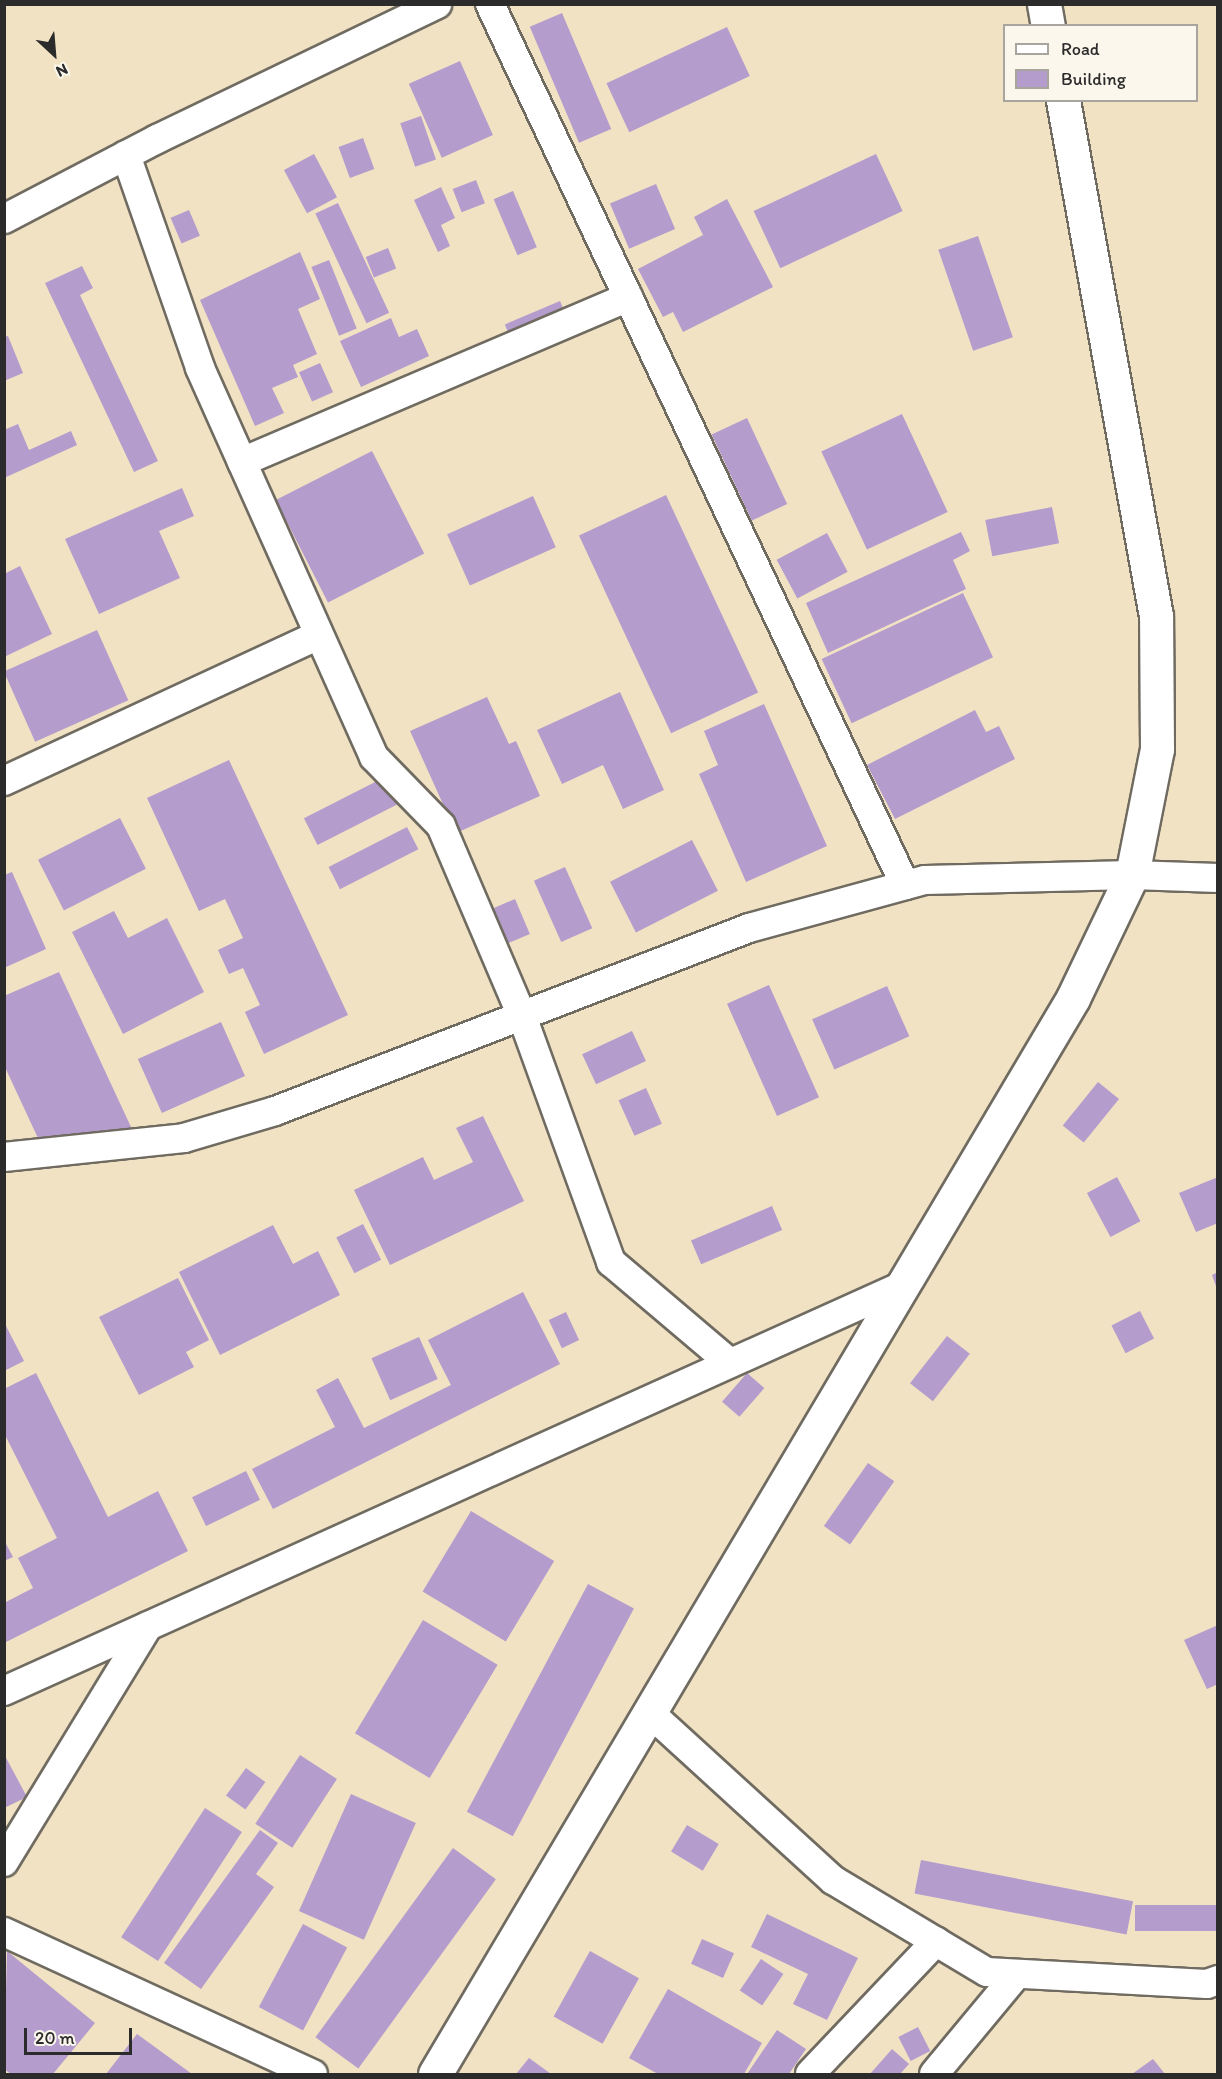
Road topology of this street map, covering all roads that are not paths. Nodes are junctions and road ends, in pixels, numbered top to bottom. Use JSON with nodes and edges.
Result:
{"nodes":[{"id":1,"x":437,"y":4,"type":"edge"},
{"id":2,"x":490,"y":4,"type":"edge"},
{"id":3,"x":1044,"y":4,"type":"edge"},
{"id":4,"x":1048,"y":24,"type":"edge"},
{"id":5,"x":1063,"y":102,"type":"edge"},
{"id":6,"x":126,"y":155,"type":"junction"},
{"id":7,"x":4,"y":219,"type":"edge"},
{"id":8,"x":628,"y":297,"type":"junction"},
{"id":9,"x":242,"y":462,"type":"junction"},
{"id":10,"x":318,"y":635,"type":"junction"},
{"id":11,"x":4,"y":781,"type":"edge"},
{"id":12,"x":1132,"y":875,"type":"junction"},
{"id":13,"x":1218,"y":878,"type":"edge"},
{"id":14,"x":905,"y":885,"type":"junction"},
{"id":15,"x":522,"y":1016,"type":"junction"},
{"id":16,"x":4,"y":1157,"type":"edge"},
{"id":17,"x":902,"y":1286,"type":"junction"},
{"id":18,"x":729,"y":1363,"type":"junction"},
{"id":19,"x":148,"y":1626,"type":"junction"},
{"id":20,"x":4,"y":1691,"type":"edge"},
{"id":21,"x":649,"y":1712,"type":"junction"},
{"id":22,"x":4,"y":1862,"type":"edge"},
{"id":23,"x":4,"y":1932,"type":"edge"},
{"id":24,"x":936,"y":1941,"type":"junction"},
{"id":25,"x":1017,"y":1974,"type":"junction"},
{"id":26,"x":1218,"y":1980,"type":"edge"},
{"id":27,"x":313,"y":2074,"type":"edge"},
{"id":28,"x":435,"y":2074,"type":"edge"},
{"id":29,"x":810,"y":2074,"type":"edge"},
{"id":30,"x":934,"y":2074,"type":"edge"}],
"edges":[{"from":1,"to":6,"type":"street"},
{"from":2,"to":8,"type":"street"},
{"from":3,"to":4,"type":"street"},
{"from":5,"to":12,"type":"street"},
{"from":6,"to":7,"type":"street"},
{"from":6,"to":9,"type":"street"},
{"from":8,"to":9,"type":"street"},
{"from":8,"to":14,"type":"street"},
{"from":9,"to":10,"type":"street"},
{"from":10,"to":11,"type":"street"},
{"from":10,"to":15,"type":"street"},
{"from":12,"to":13,"type":"street"},
{"from":12,"to":14,"type":"street"},
{"from":12,"to":17,"type":"street"},
{"from":14,"to":15,"type":"street"},
{"from":15,"to":16,"type":"street"},
{"from":15,"to":18,"type":"street"},
{"from":17,"to":18,"type":"street"},
{"from":17,"to":21,"type":"street"},
{"from":18,"to":19,"type":"street"},
{"from":19,"to":20,"type":"street"},
{"from":19,"to":22,"type":"street"},
{"from":21,"to":24,"type":"street"},
{"from":21,"to":28,"type":"street"},
{"from":23,"to":27,"type":"street"},
{"from":24,"to":25,"type":"street"},
{"from":24,"to":29,"type":"street"},
{"from":25,"to":26,"type":"street"},
{"from":25,"to":30,"type":"street"}]}
